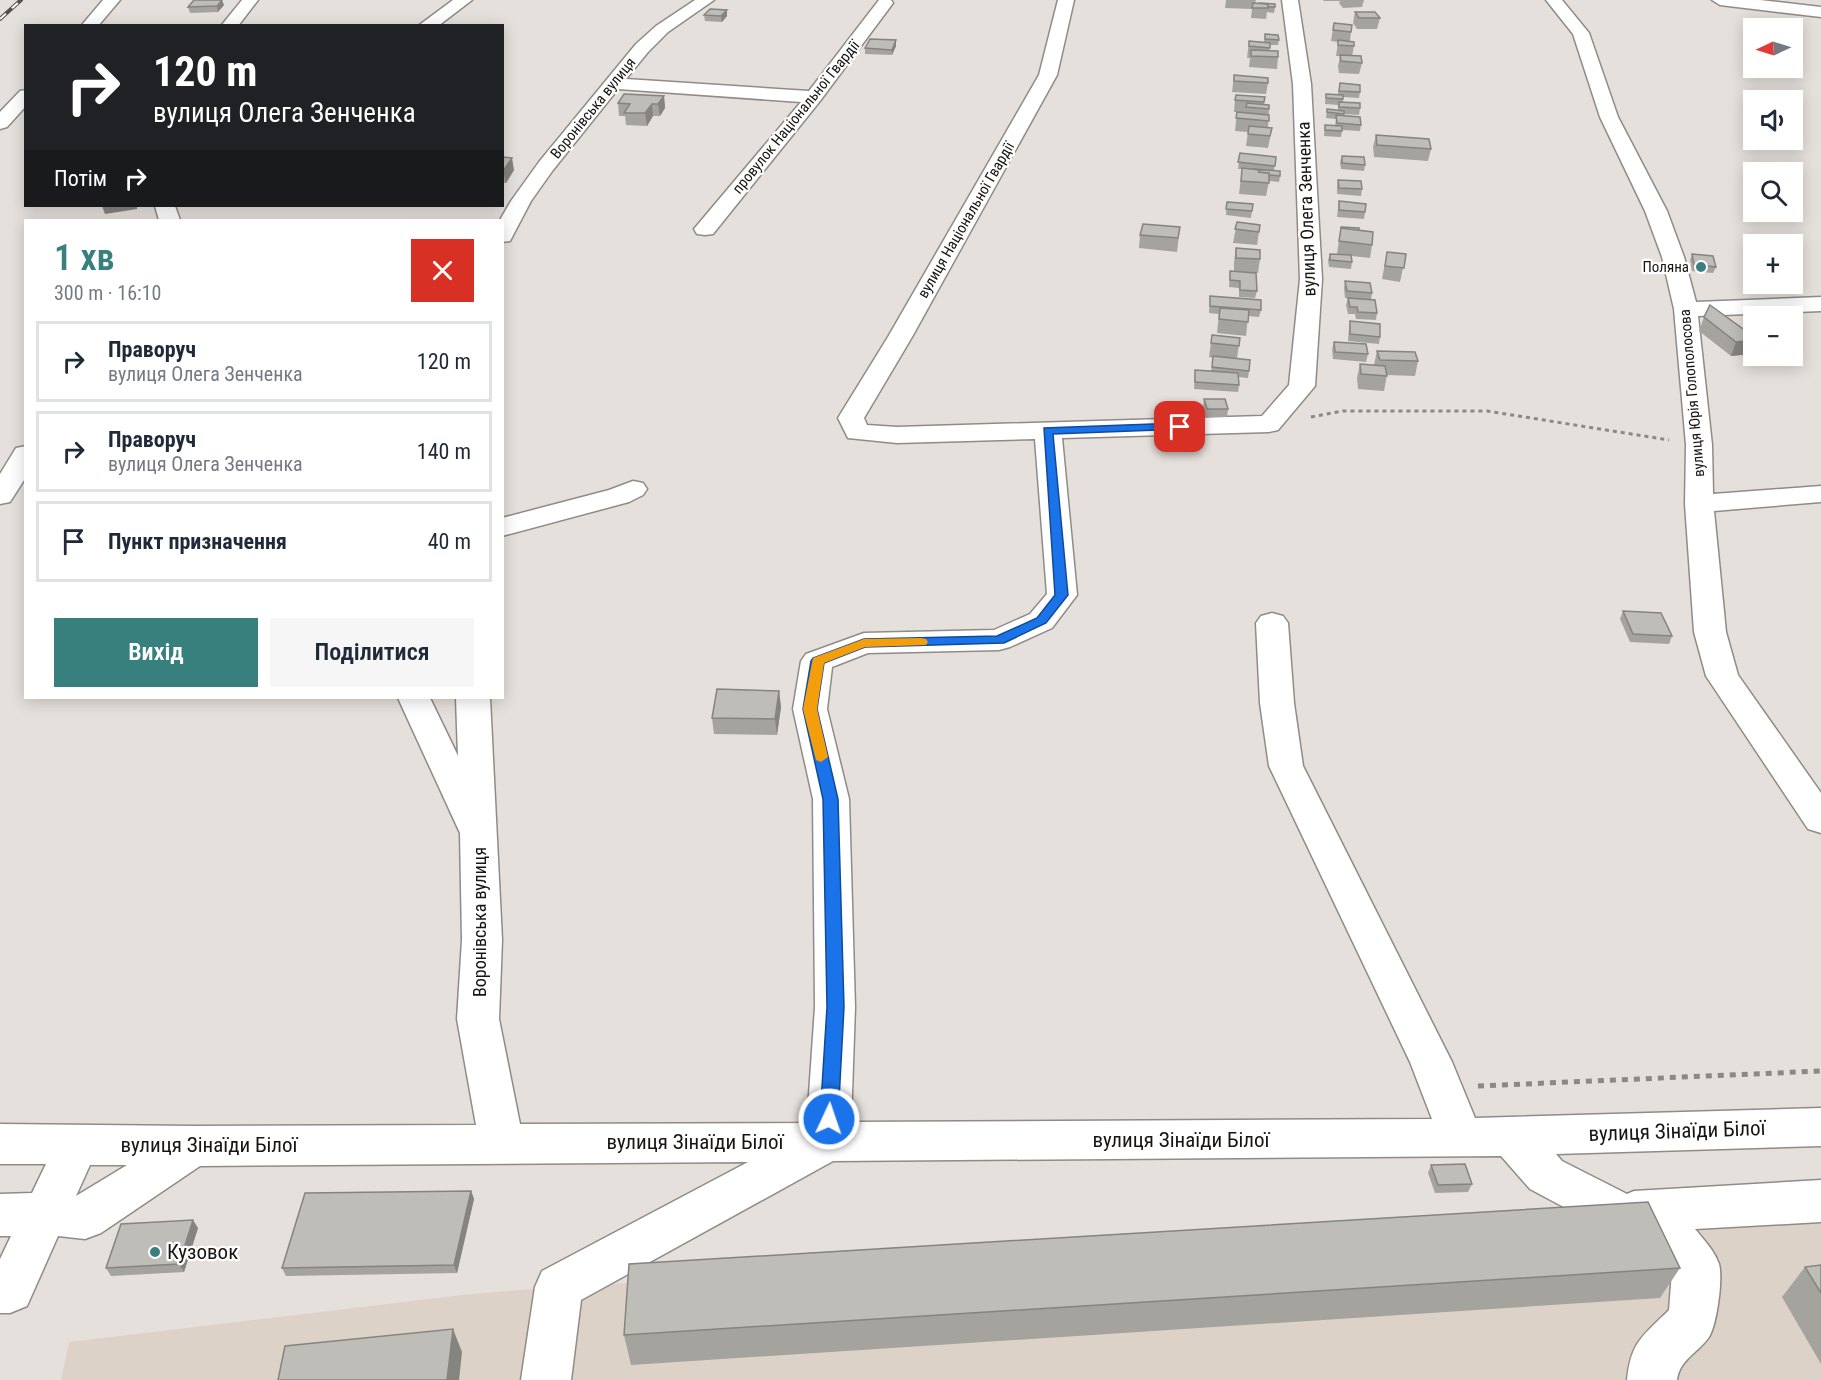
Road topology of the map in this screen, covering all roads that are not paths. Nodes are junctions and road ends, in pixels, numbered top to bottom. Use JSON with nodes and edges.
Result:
{"nodes":[{"id":1,"x":112,"y":0,"type":"edge"},
{"id":2,"x":250,"y":0,"type":"edge"},
{"id":3,"x":464,"y":0,"type":"edge"},
{"id":4,"x":706,"y":0,"type":"edge"},
{"id":5,"x":1066,"y":0,"type":"edge"},
{"id":6,"x":1290,"y":0,"type":"edge"},
{"id":7,"x":1554,"y":0,"type":"edge"},
{"id":8,"x":1720,"y":0,"type":"edge"},
{"id":9,"x":885,"y":3,"type":"dead end"},
{"id":10,"x":1821,"y":12,"type":"edge"},
{"id":11,"x":90,"y":24,"type":"edge"},
{"id":12,"x":231,"y":24,"type":"edge"},
{"id":13,"x":429,"y":24,"type":"edge"},
{"id":14,"x":614,"y":83,"type":"junction"},
{"id":15,"x":24,"y":97,"type":"edge"},
{"id":16,"x":814,"y":97,"type":"junction"},
{"id":17,"x":0,"y":123,"type":"edge"},
{"id":18,"x":705,"y":229,"type":"dead end"},
{"id":19,"x":504,"y":232,"type":"edge"},
{"id":20,"x":1821,"y":303,"type":"edge"},
{"id":21,"x":1686,"y":309,"type":"junction"},
{"id":22,"x":1048,"y":430,"type":"junction"},
{"id":23,"x":24,"y":457,"type":"edge"},
{"id":24,"x":633,"y":489,"type":"dead end"},
{"id":25,"x":1821,"y":494,"type":"edge"},
{"id":26,"x":0,"y":496,"type":"edge"},
{"id":27,"x":1699,"y":504,"type":"junction"},
{"id":28,"x":504,"y":525,"type":"edge"},
{"id":29,"x":1272,"y":623,"type":"dead end"},
{"id":30,"x":414,"y":699,"type":"edge"},
{"id":31,"x":473,"y":699,"type":"edge"},
{"id":32,"x":1821,"y":820,"type":"edge"},
{"id":33,"x":479,"y":839,"type":"junction"},
{"id":34,"x":1821,"y":1127,"type":"edge"},
{"id":35,"x":1511,"y":1136,"type":"junction"},
{"id":36,"x":1461,"y":1138,"type":"junction"},
{"id":37,"x":828,"y":1142,"type":"junction"},
{"id":38,"x":0,"y":1144,"type":"edge"},
{"id":39,"x":502,"y":1144,"type":"junction"},
{"id":40,"x":77,"y":1145,"type":"junction"},
{"id":41,"x":193,"y":1146,"type":"junction"},
{"id":42,"x":1821,"y":1201,"type":"edge"},
{"id":43,"x":1619,"y":1213,"type":"junction"},
{"id":44,"x":22,"y":1215,"type":"edge"},
{"id":45,"x":0,"y":1290,"type":"edge"},
{"id":46,"x":546,"y":1380,"type":"edge"},
{"id":47,"x":1652,"y":1380,"type":"edge"}],
"edges":[{"from":1,"to":11,"type":"street"},
{"from":2,"to":12,"type":"street"},
{"from":3,"to":13,"type":"street"},
{"from":4,"to":14,"type":"street","name":"Воронівська вулиця"},
{"from":5,"to":22,"type":"street","name":"вулиця Національної Гвардії"},
{"from":6,"to":22,"type":"street","name":"вулиця Олега Зенченка"},
{"from":7,"to":21,"type":"street","name":"вулиця Юрія Голополосова"},
{"from":8,"to":10,"type":"street"},
{"from":9,"to":16,"type":"street","name":"провулок Національної Гвардії"},
{"from":14,"to":16,"type":"street"},
{"from":14,"to":19,"type":"street","name":"Воронівська вулиця"},
{"from":15,"to":17,"type":"street"},
{"from":16,"to":18,"type":"street","name":"провулок Національної Гвардії"},
{"from":20,"to":21,"type":"street"},
{"from":21,"to":27,"type":"street","name":"вулиця Юрія Голополосова"},
{"from":22,"to":37,"type":"street"},
{"from":23,"to":26,"type":"street"},
{"from":24,"to":28,"type":"street"},
{"from":25,"to":27,"type":"street"},
{"from":27,"to":32,"type":"street","name":"вулиця Юрія Голополосова"},
{"from":29,"to":36,"type":"street"},
{"from":30,"to":33,"type":"street"},
{"from":31,"to":33,"type":"street","name":"Воронівська вулиця"},
{"from":33,"to":39,"type":"street","name":"Воронівська вулиця"},
{"from":34,"to":35,"type":"street","name":"вулиця Зінаїди Білої"},
{"from":35,"to":36,"type":"street","name":"вулиця Зінаїди Білої"},
{"from":35,"to":43,"type":"street"},
{"from":36,"to":37,"type":"street","name":"вулиця Зінаїди Білої"},
{"from":37,"to":39,"type":"street","name":"вулиця Зінаїди Білої"},
{"from":37,"to":46,"type":"street"},
{"from":38,"to":40,"type":"street","name":"вулиця Зінаїди Білої"},
{"from":39,"to":41,"type":"street","name":"вулиця Зінаїди Білої"},
{"from":40,"to":41,"type":"street","name":"вулиця Зінаїди Білої"},
{"from":40,"to":44,"type":"street"},
{"from":41,"to":44,"type":"street"},
{"from":42,"to":43,"type":"street"},
{"from":43,"to":47,"type":"street"},
{"from":44,"to":45,"type":"street"}]}
